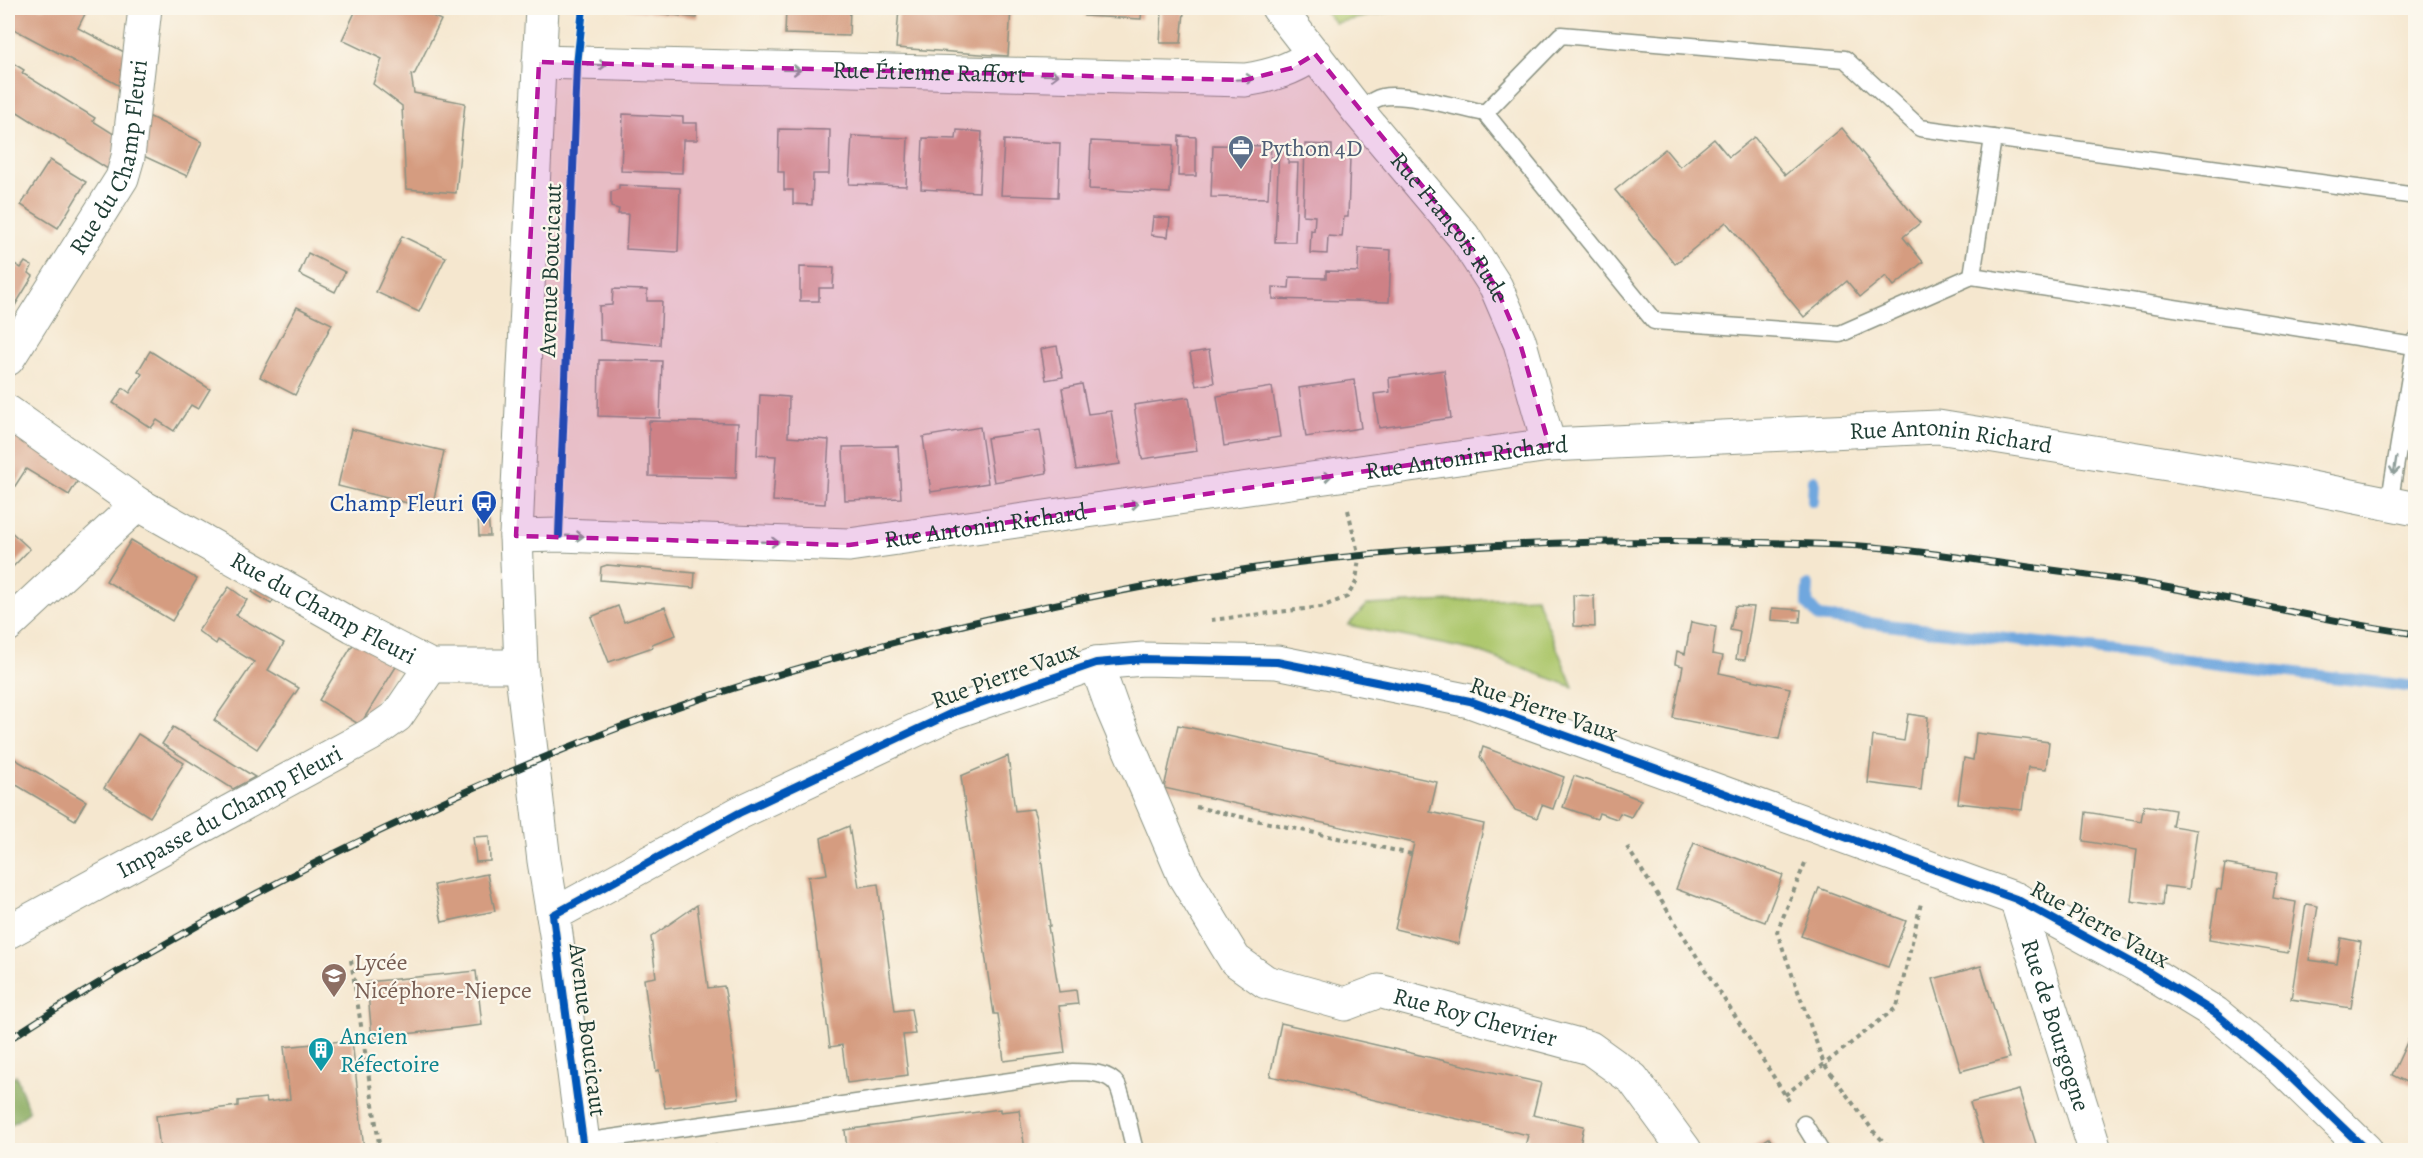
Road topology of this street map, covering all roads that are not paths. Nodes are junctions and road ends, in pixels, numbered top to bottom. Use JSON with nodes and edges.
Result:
{"nodes":[{"id":1,"x":145,"y":8,"type":"edge"},
{"id":2,"x":542,"y":8,"type":"edge"},
{"id":3,"x":1278,"y":8,"type":"edge"},
{"id":4,"x":1315,"y":54,"type":"junction"},
{"id":5,"x":539,"y":62,"type":"junction"},
{"id":6,"x":1358,"y":111,"type":"junction"},
{"id":7,"x":1485,"y":113,"type":"junction"},
{"id":8,"x":1993,"y":138,"type":"junction"},
{"id":9,"x":2415,"y":196,"type":"edge"},
{"id":10,"x":1972,"y":276,"type":"junction"},
{"id":11,"x":2415,"y":343,"type":"edge"},
{"id":12,"x":8,"y":359,"type":"edge"},
{"id":13,"x":8,"y":412,"type":"edge"},
{"id":14,"x":1549,"y":445,"type":"junction"},
{"id":15,"x":138,"y":504,"type":"junction"},
{"id":16,"x":2402,"y":507,"type":"edge"},
{"id":17,"x":516,"y":536,"type":"junction"},
{"id":18,"x":8,"y":625,"type":"edge"},
{"id":19,"x":1096,"y":663,"type":"junction"},
{"id":20,"x":431,"y":666,"type":"junction"},
{"id":21,"x":521,"y":666,"type":"junction"},
{"id":22,"x":2016,"y":899,"type":"junction"},
{"id":23,"x":553,"y":915,"type":"junction"},
{"id":24,"x":8,"y":932,"type":"edge"},
{"id":25,"x":1804,"y":1124,"type":"road end"},
{"id":26,"x":583,"y":1146,"type":"edge"},
{"id":27,"x":1135,"y":1150,"type":"edge"},
{"id":28,"x":1685,"y":1150,"type":"edge"},
{"id":29,"x":1820,"y":1150,"type":"edge"},
{"id":30,"x":2095,"y":1150,"type":"edge"},
{"id":31,"x":2366,"y":1150,"type":"edge"}],
"edges":[{"from":1,"to":12,"type":"street","name":"Rue du Champ Fleuri"},
{"from":2,"to":5,"type":"street","name":"Avenue Boucicaut"},
{"from":3,"to":4,"type":"street","name":"Rue François Rude"},
{"from":5,"to":4,"type":"street","name":"Rue Étienne Raffort","one_way":true},
{"from":4,"to":6,"type":"street","name":"Rue François Rude"},
{"from":5,"to":17,"type":"street","name":"Avenue Boucicaut"},
{"from":6,"to":7,"type":"lane"},
{"from":6,"to":14,"type":"street","name":"Rue François Rude"},
{"from":7,"to":8,"type":"lane"},
{"from":7,"to":10,"type":"lane"},
{"from":8,"to":9,"type":"lane"},
{"from":8,"to":10,"type":"lane"},
{"from":10,"to":11,"type":"lane"},
{"from":11,"to":16,"type":"lane","one_way":true},
{"from":13,"to":15,"type":"street","name":"Rue du Champ Fleuri"},
{"from":14,"to":16,"type":"street","name":"Rue Antonin Richard"},
{"from":17,"to":14,"type":"street","name":"Rue Antonin Richard","one_way":true},
{"from":15,"to":18,"type":"street"},
{"from":15,"to":20,"type":"street","name":"Rue du Champ Fleuri"},
{"from":17,"to":21,"type":"street","name":"Avenue Boucicaut"},
{"from":19,"to":22,"type":"street","name":"Rue Pierre Vaux"},
{"from":19,"to":23,"type":"street","name":"Rue Pierre Vaux"},
{"from":19,"to":28,"type":"street","name":"Rue Roy Chevrier"},
{"from":20,"to":21,"type":"street","name":"Rue du Champ Fleuri"},
{"from":20,"to":24,"type":"street","name":"Impasse du Champ Fleuri"},
{"from":21,"to":23,"type":"street","name":"Avenue Boucicaut"},
{"from":22,"to":30,"type":"street","name":"Rue de Bourgogne"},
{"from":22,"to":31,"type":"street","name":"Rue Pierre Vaux"},
{"from":23,"to":26,"type":"street","name":"Avenue Boucicaut"},
{"from":25,"to":29,"type":"lane"},
{"from":26,"to":27,"type":"lane"}]}
